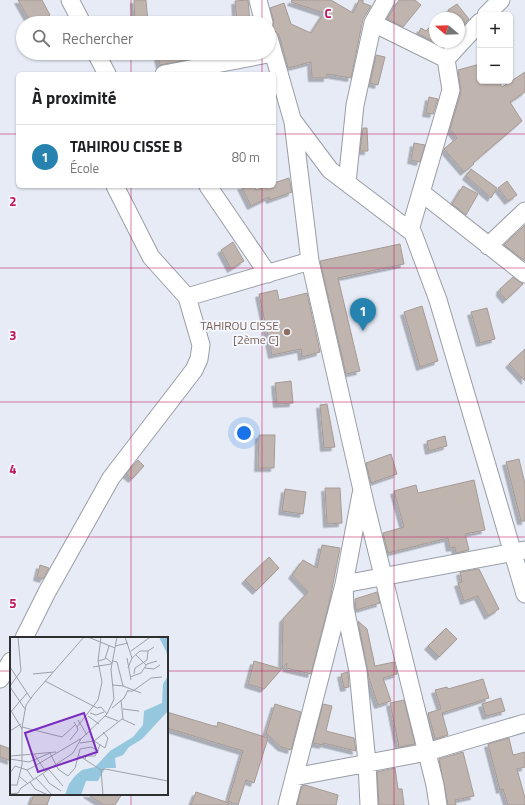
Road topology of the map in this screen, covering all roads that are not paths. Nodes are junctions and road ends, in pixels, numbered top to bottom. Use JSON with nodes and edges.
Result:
{"nodes":[{"id":1,"x":70,"y":0,"type":"edge"},
{"id":2,"x":258,"y":0,"type":"edge"},
{"id":3,"x":386,"y":0,"type":"edge"},
{"id":4,"x":501,"y":0,"type":"edge"},
{"id":5,"x":489,"y":12,"type":"edge"},
{"id":6,"x":78,"y":16,"type":"edge"},
{"id":7,"x":262,"y":16,"type":"edge"},
{"id":8,"x":373,"y":23,"type":"junction"},
{"id":9,"x":477,"y":25,"type":"edge"},
{"id":10,"x":446,"y":59,"type":"junction"},
{"id":11,"x":100,"y":60,"type":"edge"},
{"id":12,"x":216,"y":60,"type":"edge"},
{"id":13,"x":275,"y":60,"type":"edge"},
{"id":14,"x":106,"y":72,"type":"edge"},
{"id":15,"x":171,"y":72,"type":"edge"},
{"id":16,"x":293,"y":122,"type":"junction"},
{"id":17,"x":347,"y":183,"type":"junction"},
{"id":18,"x":116,"y":188,"type":"edge"},
{"id":19,"x":209,"y":188,"type":"edge"},
{"id":20,"x":422,"y":193,"type":"junction"},
{"id":21,"x":525,"y":211,"type":"edge"},
{"id":22,"x":410,"y":230,"type":"junction"},
{"id":23,"x":488,"y":246,"type":"junction"},
{"id":24,"x":310,"y":261,"type":"junction"},
{"id":25,"x":268,"y":274,"type":"junction"},
{"id":26,"x":525,"y":274,"type":"edge"},
{"id":27,"x":187,"y":297,"type":"junction"},
{"id":28,"x":362,"y":489,"type":"junction"},
{"id":29,"x":519,"y":551,"type":"edge"},
{"id":30,"x":383,"y":576,"type":"junction"},
{"id":31,"x":344,"y":584,"type":"junction"},
{"id":32,"x":525,"y":594,"type":"edge"},
{"id":33,"x":24,"y":637,"type":"edge"},
{"id":34,"x":10,"y":663,"type":"edge"},
{"id":35,"x":0,"y":679,"type":"edge"},
{"id":36,"x":525,"y":723,"type":"edge"},
{"id":37,"x":427,"y":752,"type":"junction"},
{"id":38,"x":367,"y":763,"type":"junction"},
{"id":39,"x":294,"y":777,"type":"junction"},
{"id":40,"x":287,"y":805,"type":"edge"},
{"id":41,"x":369,"y":805,"type":"edge"},
{"id":42,"x":438,"y":805,"type":"edge"}],
"edges":[{"from":1,"to":6,"type":"street"},
{"from":2,"to":7,"type":"street"},
{"from":3,"to":8,"type":"street"},
{"from":4,"to":5,"type":"street"},
{"from":8,"to":10,"type":"street"},
{"from":8,"to":17,"type":"street"},
{"from":9,"to":10,"type":"street"},
{"from":10,"to":20,"type":"street"},
{"from":11,"to":14,"type":"street"},
{"from":12,"to":15,"type":"street"},
{"from":13,"to":16,"type":"street"},
{"from":16,"to":17,"type":"street"},
{"from":16,"to":24,"type":"street"},
{"from":17,"to":22,"type":"street"},
{"from":18,"to":27,"type":"street"},
{"from":19,"to":25,"type":"street"},
{"from":20,"to":22,"type":"street"},
{"from":20,"to":23,"type":"street"},
{"from":21,"to":23,"type":"street"},
{"from":22,"to":29,"type":"street"},
{"from":23,"to":26,"type":"street"},
{"from":24,"to":25,"type":"street"},
{"from":24,"to":28,"type":"street"},
{"from":25,"to":27,"type":"street"},
{"from":27,"to":33,"type":"street"},
{"from":28,"to":30,"type":"street"},
{"from":28,"to":31,"type":"street"},
{"from":29,"to":30,"type":"street"},
{"from":29,"to":32,"type":"street"},
{"from":30,"to":31,"type":"street"},
{"from":30,"to":37,"type":"street"},
{"from":31,"to":38,"type":"street"},
{"from":31,"to":39,"type":"street"},
{"from":34,"to":35,"type":"street"},
{"from":36,"to":37,"type":"street"},
{"from":37,"to":38,"type":"street"},
{"from":37,"to":42,"type":"street"},
{"from":38,"to":39,"type":"street"},
{"from":38,"to":41,"type":"street"},
{"from":39,"to":40,"type":"street"}]}
